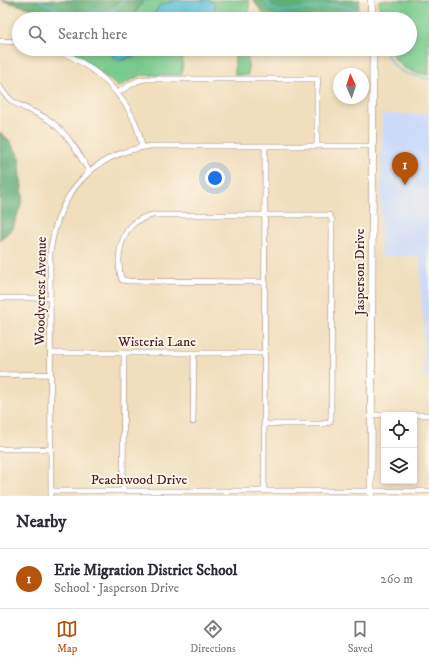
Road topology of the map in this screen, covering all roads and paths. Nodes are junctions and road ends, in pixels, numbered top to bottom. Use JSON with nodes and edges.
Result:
{"nodes":[{"id":1,"x":372,"y":0,"type":"edge"},
{"id":2,"x":372,"y":12,"type":"edge"},
{"id":3,"x":0,"y":41,"type":"edge"},
{"id":4,"x":12,"y":42,"type":"edge"},
{"id":5,"x":68,"y":56,"type":"edge"},
{"id":6,"x":373,"y":56,"type":"edge"},
{"id":7,"x":0,"y":87,"type":"edge"},
{"id":8,"x":117,"y":93,"type":"junction"},
{"id":9,"x":264,"y":146,"type":"junction"},
{"id":10,"x":317,"y":146,"type":"junction"},
{"id":11,"x":373,"y":146,"type":"junction"},
{"id":12,"x":142,"y":147,"type":"junction"},
{"id":13,"x":89,"y":171,"type":"junction"},
{"id":14,"x":264,"y":214,"type":"junction"},
{"id":15,"x":263,"y":282,"type":"junction"},
{"id":16,"x":0,"y":298,"type":"edge"},
{"id":17,"x":50,"y":298,"type":"junction"},
{"id":18,"x":51,"y":352,"type":"junction"},
{"id":19,"x":124,"y":353,"type":"junction"},
{"id":20,"x":194,"y":353,"type":"junction"},
{"id":21,"x":263,"y":353,"type":"junction"},
{"id":22,"x":51,"y":374,"type":"junction"},
{"id":23,"x":0,"y":375,"type":"edge"},
{"id":24,"x":371,"y":415,"type":"junction"},
{"id":25,"x":381,"y":415,"type":"edge"},
{"id":26,"x":417,"y":415,"type":"edge"},
{"id":27,"x":429,"y":416,"type":"edge"},
{"id":28,"x":193,"y":422,"type":"dead end"},
{"id":29,"x":264,"y":424,"type":"junction"},
{"id":30,"x":0,"y":449,"type":"edge"},
{"id":31,"x":50,"y":449,"type":"junction"},
{"id":32,"x":123,"y":491,"type":"junction"},
{"id":33,"x":429,"y":491,"type":"edge"},
{"id":34,"x":264,"y":492,"type":"junction"},
{"id":35,"x":51,"y":493,"type":"edge"},
{"id":36,"x":371,"y":494,"type":"edge"}],
"edges":[{"from":1,"to":2,"type":"street"},
{"from":3,"to":4,"type":"street"},
{"from":5,"to":8,"type":"street"},
{"from":6,"to":11,"type":"street","name":"Jasperson Drive"},
{"from":7,"to":13,"type":"street"},
{"from":8,"to":10,"type":"street"},
{"from":8,"to":12,"type":"street"},
{"from":9,"to":10,"type":"street","name":"Woodycrest Avenue"},
{"from":9,"to":12,"type":"street","name":"Woodycrest Avenue"},
{"from":9,"to":14,"type":"street"},
{"from":10,"to":11,"type":"street","name":"Woodycrest Avenue"},
{"from":11,"to":24,"type":"street","name":"Jasperson Drive"},
{"from":12,"to":13,"type":"street","name":"Woodycrest Avenue"},
{"from":13,"to":17,"type":"street","name":"Woodycrest Avenue"},
{"from":14,"to":15,"type":"street"},
{"from":14,"to":15,"type":"street"},
{"from":14,"to":29,"type":"street"},
{"from":15,"to":21,"type":"street"},
{"from":16,"to":17,"type":"street"},
{"from":17,"to":18,"type":"street","name":"Woodycrest Avenue"},
{"from":18,"to":19,"type":"street","name":"Wisteria Lane"},
{"from":18,"to":22,"type":"street","name":"Woodycrest Avenue"},
{"from":19,"to":20,"type":"street","name":"Wisteria Lane"},
{"from":19,"to":32,"type":"street"},
{"from":20,"to":21,"type":"street","name":"Wisteria Lane"},
{"from":20,"to":28,"type":"street"},
{"from":21,"to":29,"type":"street"},
{"from":22,"to":23,"type":"street"},
{"from":22,"to":31,"type":"street","name":"Woodycrest Avenue"},
{"from":24,"to":25,"type":"street"},
{"from":24,"to":36,"type":"street","name":"Jasperson Drive"},
{"from":26,"to":27,"type":"street"},
{"from":29,"to":34,"type":"street"},
{"from":30,"to":31,"type":"street"},
{"from":31,"to":35,"type":"street","name":"Woodycrest Avenue"},
{"from":32,"to":34,"type":"street","name":"Peachwood Drive"},
{"from":32,"to":35,"type":"street","name":"Peachwood Drive"},
{"from":33,"to":36,"type":"street","name":"Peachwood Drive"},
{"from":34,"to":36,"type":"street","name":"Peachwood Drive"}]}
